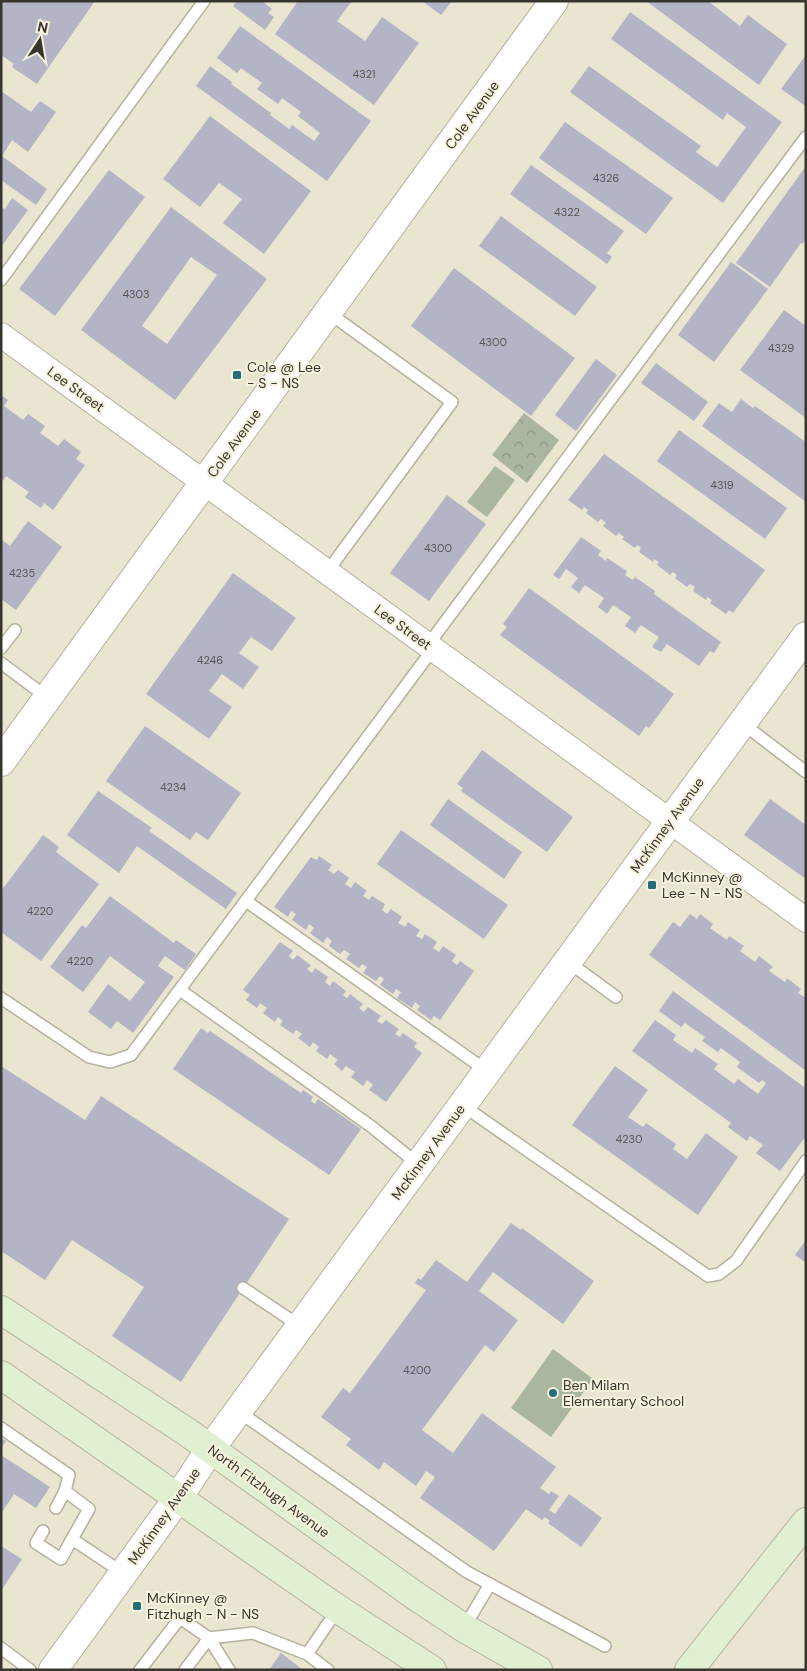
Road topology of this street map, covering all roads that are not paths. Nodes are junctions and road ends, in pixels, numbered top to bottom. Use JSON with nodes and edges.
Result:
{"nodes":[{"id":1,"x":204,"y":1,"type":"edge"},
{"id":2,"x":554,"y":1,"type":"edge"},
{"id":3,"x":806,"y":138,"type":"edge"},
{"id":4,"x":1,"y":280,"type":"edge"},
{"id":5,"x":329,"y":312,"type":"junction"},
{"id":6,"x":1,"y":335,"type":"edge"},
{"id":7,"x":205,"y":483,"type":"junction"},
{"id":8,"x":327,"y":572,"type":"junction"},
{"id":9,"x":15,"y":630,"type":"dead end"},
{"id":10,"x":806,"y":636,"type":"edge"},
{"id":11,"x":430,"y":647,"type":"junction"},
{"id":12,"x":1,"y":648,"type":"edge"},
{"id":13,"x":1,"y":663,"type":"edge"},
{"id":14,"x":48,"y":698,"type":"junction"},
{"id":15,"x":742,"y":723,"type":"junction"},
{"id":16,"x":1,"y":762,"type":"edge"},
{"id":17,"x":806,"y":772,"type":"edge"},
{"id":18,"x":670,"y":821,"type":"junction"},
{"id":19,"x":246,"y":901,"type":"junction"},
{"id":20,"x":806,"y":920,"type":"edge"},
{"id":21,"x":567,"y":961,"type":"junction"},
{"id":22,"x":180,"y":990,"type":"junction"},
{"id":23,"x":616,"y":997,"type":"dead end"},
{"id":24,"x":1,"y":998,"type":"edge"},
{"id":25,"x":487,"y":1071,"type":"junction"},
{"id":26,"x":462,"y":1105,"type":"junction"},
{"id":27,"x":806,"y":1161,"type":"edge"},
{"id":28,"x":418,"y":1165,"type":"junction"},
{"id":29,"x":244,"y":1288,"type":"dead end"},
{"id":30,"x":1,"y":1310,"type":"edge"},
{"id":31,"x":300,"y":1326,"type":"junction"},
{"id":32,"x":1,"y":1375,"type":"edge"},
{"id":33,"x":238,"y":1411,"type":"junction"},
{"id":34,"x":1,"y":1428,"type":"edge"},
{"id":35,"x":210,"y":1448,"type":"junction"},
{"id":36,"x":65,"y":1491,"type":"junction"},
{"id":37,"x":178,"y":1498,"type":"junction"},
{"id":38,"x":56,"y":1508,"type":"dead end"},
{"id":39,"x":806,"y":1522,"type":"edge"},
{"id":40,"x":43,"y":1531,"type":"dead end"},
{"id":41,"x":72,"y":1539,"type":"junction"},
{"id":42,"x":124,"y":1573,"type":"junction"},
{"id":43,"x":490,"y":1584,"type":"junction"},
{"id":44,"x":338,"y":1609,"type":"junction"},
{"id":45,"x":464,"y":1628,"type":"junction"},
{"id":46,"x":209,"y":1638,"type":"junction"},
{"id":47,"x":605,"y":1646,"type":"dead end"},
{"id":48,"x":1,"y":1648,"type":"edge"},
{"id":49,"x":307,"y":1654,"type":"junction"},
{"id":50,"x":430,"y":1669,"type":"edge"},
{"id":51,"x":30,"y":1670,"type":"edge"},
{"id":52,"x":53,"y":1670,"type":"edge"},
{"id":53,"x":140,"y":1670,"type":"edge"},
{"id":54,"x":185,"y":1670,"type":"edge"},
{"id":55,"x":229,"y":1670,"type":"edge"},
{"id":56,"x":328,"y":1670,"type":"edge"},
{"id":57,"x":538,"y":1670,"type":"edge"},
{"id":58,"x":689,"y":1670,"type":"edge"}],
"edges":[{"from":1,"to":4,"type":"lane"},
{"from":2,"to":5,"type":"street","name":"Cole Avenue"},
{"from":3,"to":11,"type":"lane"},
{"from":5,"to":7,"type":"street","name":"Cole Avenue"},
{"from":5,"to":8,"type":"lane"},
{"from":6,"to":7,"type":"street","name":"Lee Street"},
{"from":7,"to":8,"type":"street","name":"Lee Street"},
{"from":7,"to":14,"type":"street","name":"Cole Avenue"},
{"from":8,"to":11,"type":"street","name":"Lee Street"},
{"from":9,"to":12,"type":"lane"},
{"from":10,"to":15,"type":"street","name":"McKinney Avenue"},
{"from":11,"to":18,"type":"street","name":"Lee Street"},
{"from":11,"to":19,"type":"lane"},
{"from":13,"to":14,"type":"lane"},
{"from":14,"to":16,"type":"street","name":"Cole Avenue"},
{"from":15,"to":17,"type":"lane"},
{"from":15,"to":18,"type":"street","name":"McKinney Avenue"},
{"from":18,"to":20,"type":"street","name":"Lee Street"},
{"from":18,"to":21,"type":"street","name":"McKinney Avenue"},
{"from":19,"to":22,"type":"lane"},
{"from":19,"to":25,"type":"lane"},
{"from":21,"to":23,"type":"lane"},
{"from":21,"to":25,"type":"street","name":"McKinney Avenue"},
{"from":22,"to":24,"type":"lane"},
{"from":22,"to":28,"type":"lane"},
{"from":25,"to":26,"type":"street","name":"McKinney Avenue"},
{"from":26,"to":27,"type":"lane"},
{"from":26,"to":28,"type":"street","name":"McKinney Avenue"},
{"from":28,"to":31,"type":"street","name":"McKinney Avenue"},
{"from":29,"to":31,"type":"lane"},
{"from":30,"to":35,"type":"main road","name":"North Fitzhugh Avenue"},
{"from":31,"to":33,"type":"street","name":"McKinney Avenue"},
{"from":32,"to":37,"type":"main road"},
{"from":33,"to":35,"type":"street","name":"McKinney Avenue"},
{"from":33,"to":43,"type":"lane"},
{"from":34,"to":36,"type":"lane"},
{"from":35,"to":37,"type":"street","name":"McKinney Avenue"},
{"from":35,"to":45,"type":"main road","name":"North Fitzhugh Avenue"},
{"from":36,"to":38,"type":"lane"},
{"from":36,"to":41,"type":"lane"},
{"from":37,"to":42,"type":"street","name":"McKinney Avenue"},
{"from":37,"to":44,"type":"main road"},
{"from":39,"to":58,"type":"main road"},
{"from":40,"to":41,"type":"lane"},
{"from":41,"to":42,"type":"lane"},
{"from":42,"to":52,"type":"street","name":"McKinney Avenue"},
{"from":43,"to":45,"type":"lane"},
{"from":43,"to":47,"type":"lane"},
{"from":44,"to":49,"type":"lane"},
{"from":44,"to":50,"type":"main road"},
{"from":45,"to":57,"type":"main road","name":"North Fitzhugh Avenue"},
{"from":46,"to":49,"type":"lane"},
{"from":46,"to":53,"type":"lane"},
{"from":46,"to":54,"type":"lane"},
{"from":46,"to":55,"type":"lane"},
{"from":48,"to":51,"type":"lane"},
{"from":49,"to":56,"type":"lane"}]}
